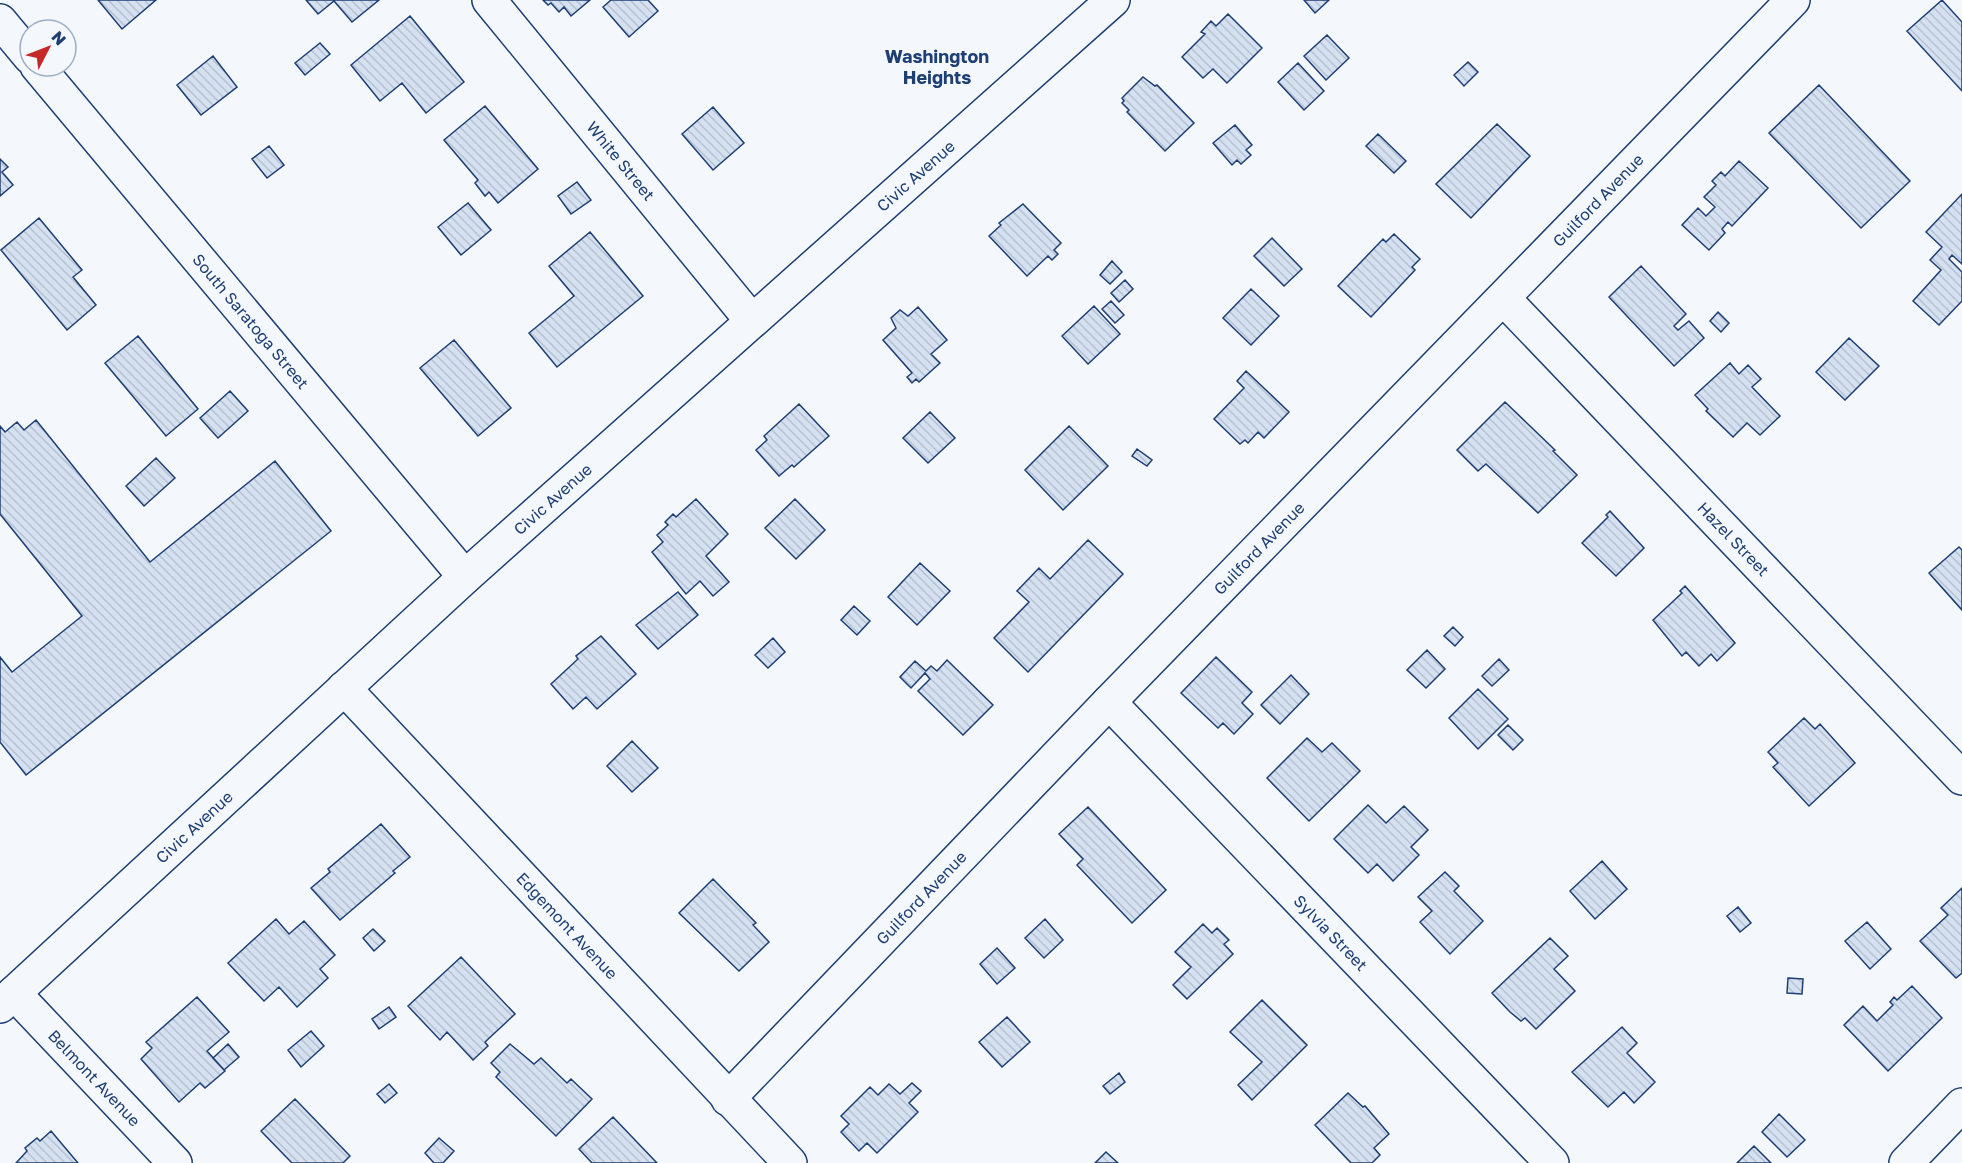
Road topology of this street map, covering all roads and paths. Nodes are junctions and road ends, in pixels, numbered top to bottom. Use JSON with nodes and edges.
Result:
{"nodes":[{"id":1,"x":489,"y":0,"type":"edge"},
{"id":2,"x":1113,"y":0,"type":"edge"},
{"id":3,"x":1792,"y":0,"type":"edge"},
{"id":4,"x":0,"y":21,"type":"edge"},
{"id":5,"x":18,"y":43,"type":"edge"},
{"id":6,"x":47,"y":78,"type":"edge"},
{"id":7,"x":1504,"y":299,"type":"junction"},
{"id":8,"x":752,"y":321,"type":"junction"},
{"id":9,"x":465,"y":577,"type":"junction"},
{"id":10,"x":344,"y":688,"type":"junction"},
{"id":11,"x":1109,"y":702,"type":"junction"},
{"id":12,"x":1962,"y":778,"type":"edge"},
{"id":13,"x":7,"y":999,"type":"edge"},
{"id":14,"x":728,"y":1099,"type":"junction"},
{"id":15,"x":1962,"y":1105,"type":"edge"},
{"id":16,"x":175,"y":1163,"type":"edge"},
{"id":17,"x":790,"y":1163,"type":"edge"},
{"id":18,"x":1552,"y":1163,"type":"edge"},
{"id":19,"x":1906,"y":1163,"type":"edge"}],
"edges":[{"from":1,"to":8,"type":"street","name":"White Street"},
{"from":2,"to":8,"type":"street","name":"Civic Avenue"},
{"from":3,"to":7,"type":"street","name":"Guilford Avenue"},
{"from":4,"to":5,"type":"street"},
{"from":6,"to":9,"type":"street","name":"South Saratoga Street"},
{"from":7,"to":11,"type":"street","name":"Guilford Avenue"},
{"from":7,"to":12,"type":"street","name":"Hazel Street"},
{"from":8,"to":9,"type":"street","name":"Civic Avenue"},
{"from":9,"to":10,"type":"street","name":"Civic Avenue"},
{"from":10,"to":13,"type":"street","name":"Civic Avenue"},
{"from":10,"to":14,"type":"street","name":"Edgemont Avenue"},
{"from":11,"to":14,"type":"street","name":"Guilford Avenue"},
{"from":11,"to":18,"type":"street","name":"Sylvia Street"},
{"from":13,"to":16,"type":"street","name":"Belmont Avenue"},
{"from":14,"to":17,"type":"street","name":"Edgemont Avenue"},
{"from":15,"to":19,"type":"street"}]}
